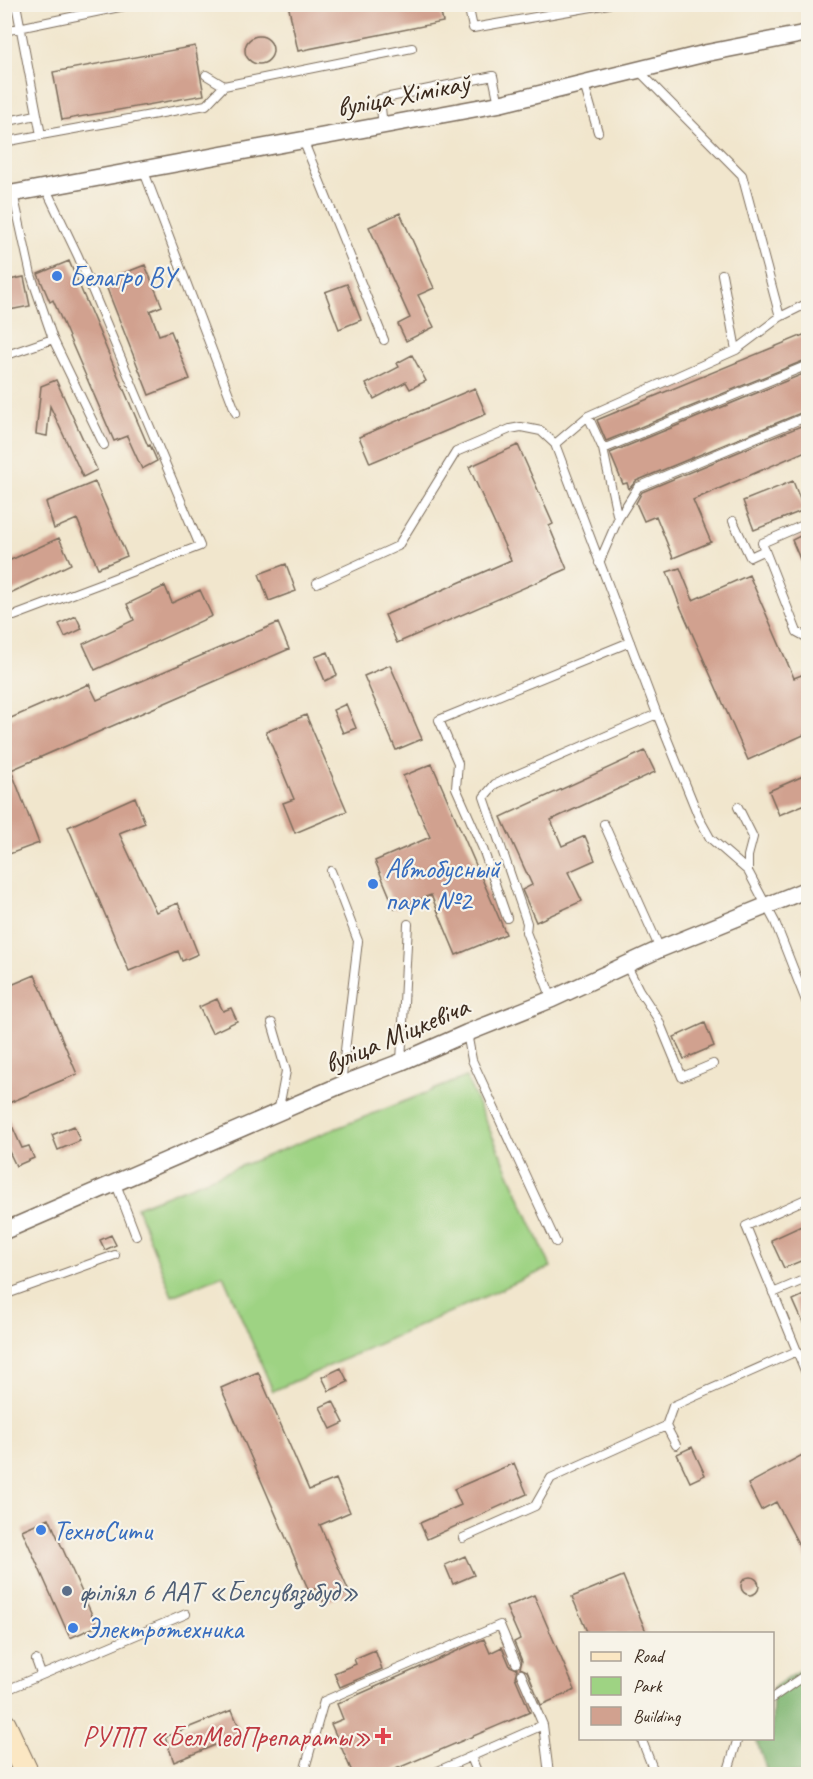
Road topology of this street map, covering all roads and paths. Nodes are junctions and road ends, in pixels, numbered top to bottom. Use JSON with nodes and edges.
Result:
{"nodes":[{"id":1,"x":16,"y":4,"type":"edge"},
{"id":2,"x":134,"y":4,"type":"edge"},
{"id":3,"x":468,"y":4,"type":"edge"},
{"id":4,"x":609,"y":4,"type":"edge"},
{"id":5,"x":21,"y":27,"type":"junction"},
{"id":6,"x":4,"y":31,"type":"edge"},
{"id":7,"x":808,"y":33,"type":"edge"},
{"id":8,"x":412,"y":48,"type":"dead end"},
{"id":9,"x":639,"y":71,"type":"junction"},
{"id":10,"x":206,"y":75,"type":"dead end"},
{"id":11,"x":584,"y":84,"type":"junction"},
{"id":12,"x":224,"y":86,"type":"junction"},
{"id":13,"x":499,"y":104,"type":"junction"},
{"id":14,"x":36,"y":115,"type":"junction"},
{"id":15,"x":4,"y":122,"type":"edge"},
{"id":16,"x":383,"y":126,"type":"junction"},
{"id":17,"x":598,"y":132,"type":"dead end"},
{"id":18,"x":41,"y":135,"type":"junction"},
{"id":19,"x":303,"y":141,"type":"junction"},
{"id":20,"x":4,"y":142,"type":"edge"},
{"id":21,"x":143,"y":168,"type":"junction"},
{"id":22,"x":45,"y":188,"type":"junction"},
{"id":23,"x":9,"y":194,"type":"edge"},
{"id":24,"x":722,"y":274,"type":"dead end"},
{"id":25,"x":808,"y":303,"type":"edge"},
{"id":26,"x":780,"y":317,"type":"junction"},
{"id":27,"x":52,"y":339,"type":"junction"},
{"id":28,"x":384,"y":340,"type":"dead end"},
{"id":29,"x":736,"y":350,"type":"junction"},
{"id":30,"x":4,"y":356,"type":"edge"},
{"id":31,"x":808,"y":365,"type":"edge"},
{"id":32,"x":236,"y":413,"type":"dead end"},
{"id":33,"x":588,"y":416,"type":"junction"},
{"id":34,"x":808,"y":416,"type":"edge"},
{"id":35,"x":555,"y":444,"type":"junction"},
{"id":36,"x":104,"y":445,"type":"dead end"},
{"id":37,"x":603,"y":449,"type":"junction"},
{"id":38,"x":618,"y":519,"type":"junction"},
{"id":39,"x":733,"y":521,"type":"dead end"},
{"id":40,"x":808,"y":523,"type":"edge"},
{"id":41,"x":765,"y":550,"type":"junction"},
{"id":42,"x":599,"y":563,"type":"junction"},
{"id":43,"x":317,"y":583,"type":"dead end"},
{"id":44,"x":14,"y":615,"type":"dead end"},
{"id":45,"x":808,"y":638,"type":"edge"},
{"id":46,"x":630,"y":642,"type":"junction"},
{"id":47,"x":657,"y":714,"type":"junction"},
{"id":48,"x":738,"y":807,"type":"dead end"},
{"id":49,"x":604,"y":824,"type":"dead end"},
{"id":50,"x":331,"y":872,"type":"dead end"},
{"id":51,"x":748,"y":872,"type":"junction"},
{"id":52,"x":808,"y":889,"type":"edge"},
{"id":53,"x":767,"y":906,"type":"junction"},
{"id":54,"x":507,"y":918,"type":"dead end"},
{"id":55,"x":408,"y":924,"type":"dead end"},
{"id":56,"x":660,"y":949,"type":"junction"},
{"id":57,"x":626,"y":964,"type":"junction"},
{"id":58,"x":552,"y":999,"type":"junction"},
{"id":59,"x":808,"y":1006,"type":"edge"},
{"id":60,"x":272,"y":1023,"type":"dead end"},
{"id":61,"x":466,"y":1033,"type":"junction"},
{"id":62,"x":401,"y":1062,"type":"junction"},
{"id":63,"x":712,"y":1064,"type":"dead end"},
{"id":64,"x":341,"y":1085,"type":"junction"},
{"id":65,"x":278,"y":1113,"type":"junction"},
{"id":66,"x":116,"y":1184,"type":"junction"},
{"id":67,"x":808,"y":1198,"type":"edge"},
{"id":68,"x":4,"y":1231,"type":"edge"},
{"id":69,"x":136,"y":1236,"type":"dead end"},
{"id":70,"x":556,"y":1242,"type":"dead end"},
{"id":71,"x":115,"y":1256,"type":"dead end"},
{"id":72,"x":808,"y":1278,"type":"edge"},
{"id":73,"x":773,"y":1293,"type":"junction"},
{"id":74,"x":4,"y":1295,"type":"edge"},
{"id":75,"x":797,"y":1351,"type":"junction"},
{"id":76,"x":808,"y":1378,"type":"edge"},
{"id":77,"x":666,"y":1426,"type":"junction"},
{"id":78,"x":676,"y":1445,"type":"dead end"},
{"id":79,"x":464,"y":1538,"type":"dead end"},
{"id":80,"x":186,"y":1614,"type":"dead end"},
{"id":81,"x":36,"y":1660,"type":"dead end"},
{"id":82,"x":516,"y":1663,"type":"dead end"},
{"id":83,"x":808,"y":1673,"type":"edge"},
{"id":84,"x":41,"y":1674,"type":"junction"},
{"id":85,"x":521,"y":1674,"type":"dead end"},
{"id":86,"x":4,"y":1691,"type":"edge"},
{"id":87,"x":774,"y":1697,"type":"edge"},
{"id":88,"x":4,"y":1725,"type":"edge"},
{"id":89,"x":543,"y":1725,"type":"junction"},
{"id":90,"x":642,"y":1740,"type":"edge"},
{"id":91,"x":737,"y":1740,"type":"edge"},
{"id":92,"x":471,"y":1757,"type":"junction"},
{"id":93,"x":27,"y":1774,"type":"edge"},
{"id":94,"x":302,"y":1774,"type":"edge"},
{"id":95,"x":431,"y":1774,"type":"edge"},
{"id":96,"x":478,"y":1774,"type":"edge"},
{"id":97,"x":549,"y":1774,"type":"edge"},
{"id":98,"x":655,"y":1774,"type":"edge"},
{"id":99,"x":727,"y":1774,"type":"edge"}],
"edges":[{"from":1,"to":5,"type":"lane"},
{"from":2,"to":5,"type":"lane"},
{"from":3,"to":4,"type":"lane"},
{"from":5,"to":6,"type":"lane"},
{"from":5,"to":14,"type":"lane"},
{"from":7,"to":9,"type":"street","name":"вуліца Хімікаў"},
{"from":8,"to":12,"type":"lane"},
{"from":9,"to":11,"type":"street","name":"вуліца Хімікаў"},
{"from":9,"to":26,"type":"lane"},
{"from":10,"to":12,"type":"lane"},
{"from":11,"to":13,"type":"street","name":"вуліца Хімікаў"},
{"from":11,"to":17,"type":"lane"},
{"from":12,"to":18,"type":"lane"},
{"from":13,"to":16,"type":"street","name":"вуліца Хімікаў"},
{"from":13,"to":16,"type":"lane"},
{"from":14,"to":15,"type":"lane"},
{"from":14,"to":18,"type":"lane"},
{"from":16,"to":19,"type":"street","name":"вуліца Хімікаў"},
{"from":18,"to":20,"type":"lane"},
{"from":19,"to":21,"type":"street","name":"вуліца Хімікаў"},
{"from":19,"to":28,"type":"lane"},
{"from":21,"to":22,"type":"street","name":"вуліца Хімікаў"},
{"from":21,"to":32,"type":"lane"},
{"from":22,"to":23,"type":"street","name":"вуліца Хімікаў"},
{"from":22,"to":44,"type":"lane"},
{"from":23,"to":27,"type":"lane"},
{"from":24,"to":29,"type":"lane"},
{"from":25,"to":26,"type":"lane"},
{"from":26,"to":29,"type":"lane"},
{"from":27,"to":30,"type":"lane"},
{"from":27,"to":36,"type":"lane"},
{"from":29,"to":33,"type":"lane"},
{"from":31,"to":37,"type":"lane"},
{"from":33,"to":35,"type":"lane"},
{"from":33,"to":37,"type":"lane"},
{"from":34,"to":38,"type":"lane"},
{"from":35,"to":42,"type":"lane"},
{"from":35,"to":43,"type":"lane"},
{"from":37,"to":38,"type":"lane"},
{"from":38,"to":42,"type":"lane"},
{"from":39,"to":41,"type":"lane"},
{"from":40,"to":41,"type":"lane"},
{"from":41,"to":45,"type":"lane"},
{"from":42,"to":46,"type":"lane"},
{"from":46,"to":47,"type":"lane"},
{"from":46,"to":54,"type":"lane"},
{"from":47,"to":51,"type":"lane"},
{"from":47,"to":58,"type":"lane"},
{"from":48,"to":51,"type":"lane"},
{"from":49,"to":56,"type":"lane"},
{"from":50,"to":64,"type":"lane"},
{"from":51,"to":53,"type":"lane"},
{"from":52,"to":53,"type":"street","name":"вуліца Міцкевіча"},
{"from":53,"to":56,"type":"street","name":"вуліца Міцкевіча"},
{"from":53,"to":59,"type":"lane"},
{"from":55,"to":62,"type":"lane"},
{"from":56,"to":57,"type":"street","name":"вуліца Міцкевіча"},
{"from":57,"to":58,"type":"street","name":"вуліца Міцкевіча"},
{"from":57,"to":63,"type":"lane"},
{"from":58,"to":61,"type":"street","name":"вуліца Міцкевіча"},
{"from":60,"to":65,"type":"lane"},
{"from":61,"to":62,"type":"street","name":"вуліца Міцкевіча"},
{"from":61,"to":70,"type":"lane"},
{"from":62,"to":64,"type":"street","name":"вуліца Міцкевіча"},
{"from":64,"to":65,"type":"street","name":"вуліца Міцкевіча"},
{"from":65,"to":66,"type":"street","name":"вуліца Міцкевіча"},
{"from":66,"to":68,"type":"street","name":"вуліца Міцкевіча"},
{"from":66,"to":69,"type":"lane"},
{"from":67,"to":73,"type":"lane"},
{"from":71,"to":74,"type":"lane"},
{"from":72,"to":73,"type":"lane"},
{"from":73,"to":75,"type":"lane"},
{"from":75,"to":76,"type":"lane"},
{"from":75,"to":77,"type":"lane"},
{"from":77,"to":78,"type":"lane"},
{"from":77,"to":79,"type":"lane"},
{"from":80,"to":84,"type":"lane"},
{"from":81,"to":84,"type":"lane"},
{"from":82,"to":94,"type":"lane"},
{"from":83,"to":87,"type":"lane"},
{"from":84,"to":86,"type":"lane"},
{"from":85,"to":89,"type":"lane"},
{"from":88,"to":93,"type":"main road"},
{"from":89,"to":92,"type":"lane"},
{"from":89,"to":97,"type":"lane"},
{"from":90,"to":98,"type":"lane"},
{"from":91,"to":99,"type":"lane"},
{"from":92,"to":95,"type":"lane"},
{"from":92,"to":96,"type":"lane"}]}
